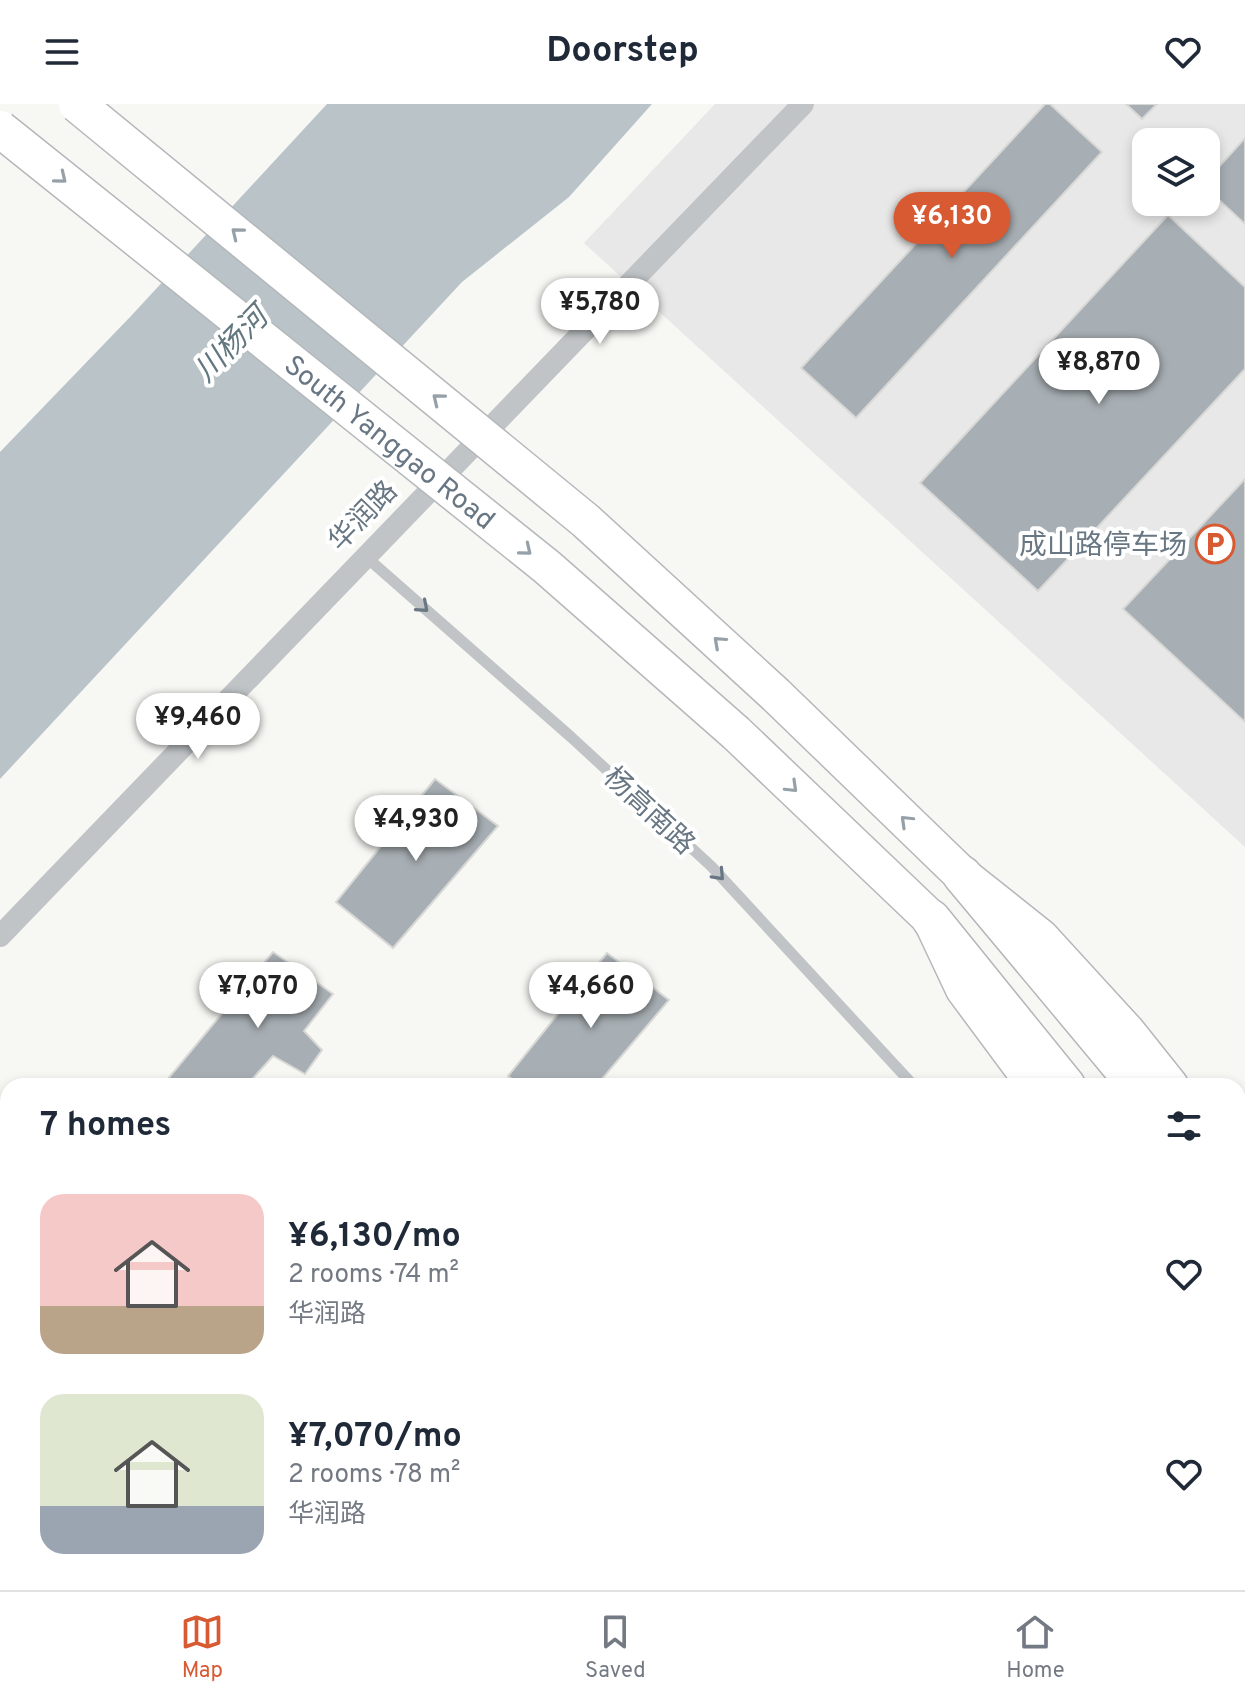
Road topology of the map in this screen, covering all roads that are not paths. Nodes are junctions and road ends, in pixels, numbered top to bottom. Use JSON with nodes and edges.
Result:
{"nodes":[{"id":1,"x":77,"y":104,"type":"edge"},
{"id":2,"x":803,"y":104,"type":"edge"},
{"id":3,"x":0,"y":129,"type":"edge"},
{"id":4,"x":365,"y":555,"type":"junction"},
{"id":5,"x":962,"y":875,"type":"junction"},
{"id":6,"x":931,"y":919,"type":"junction"},
{"id":7,"x":0,"y":936,"type":"edge"},
{"id":8,"x":907,"y":1078,"type":"edge"},
{"id":9,"x":1030,"y":1078,"type":"edge"},
{"id":10,"x":1060,"y":1078,"type":"edge"},
{"id":11,"x":1131,"y":1078,"type":"edge"},
{"id":12,"x":1164,"y":1078,"type":"edge"}],
"edges":[{"from":5,"to":1,"type":"main road","one_way":true,"bridge":true},
{"from":2,"to":4,"type":"street","name":"华润路"},
{"from":3,"to":6,"type":"main road","name":"South Yanggao Road","one_way":true,"bridge":true},
{"from":4,"to":7,"type":"street","name":"华润路"},
{"from":4,"to":8,"type":"lane","name":"杨高南路","one_way":true},
{"from":5,"to":11,"type":"highway"},
{"from":5,"to":12,"type":"main road"},
{"from":6,"to":9,"type":"main road"},
{"from":6,"to":10,"type":"highway"}]}
